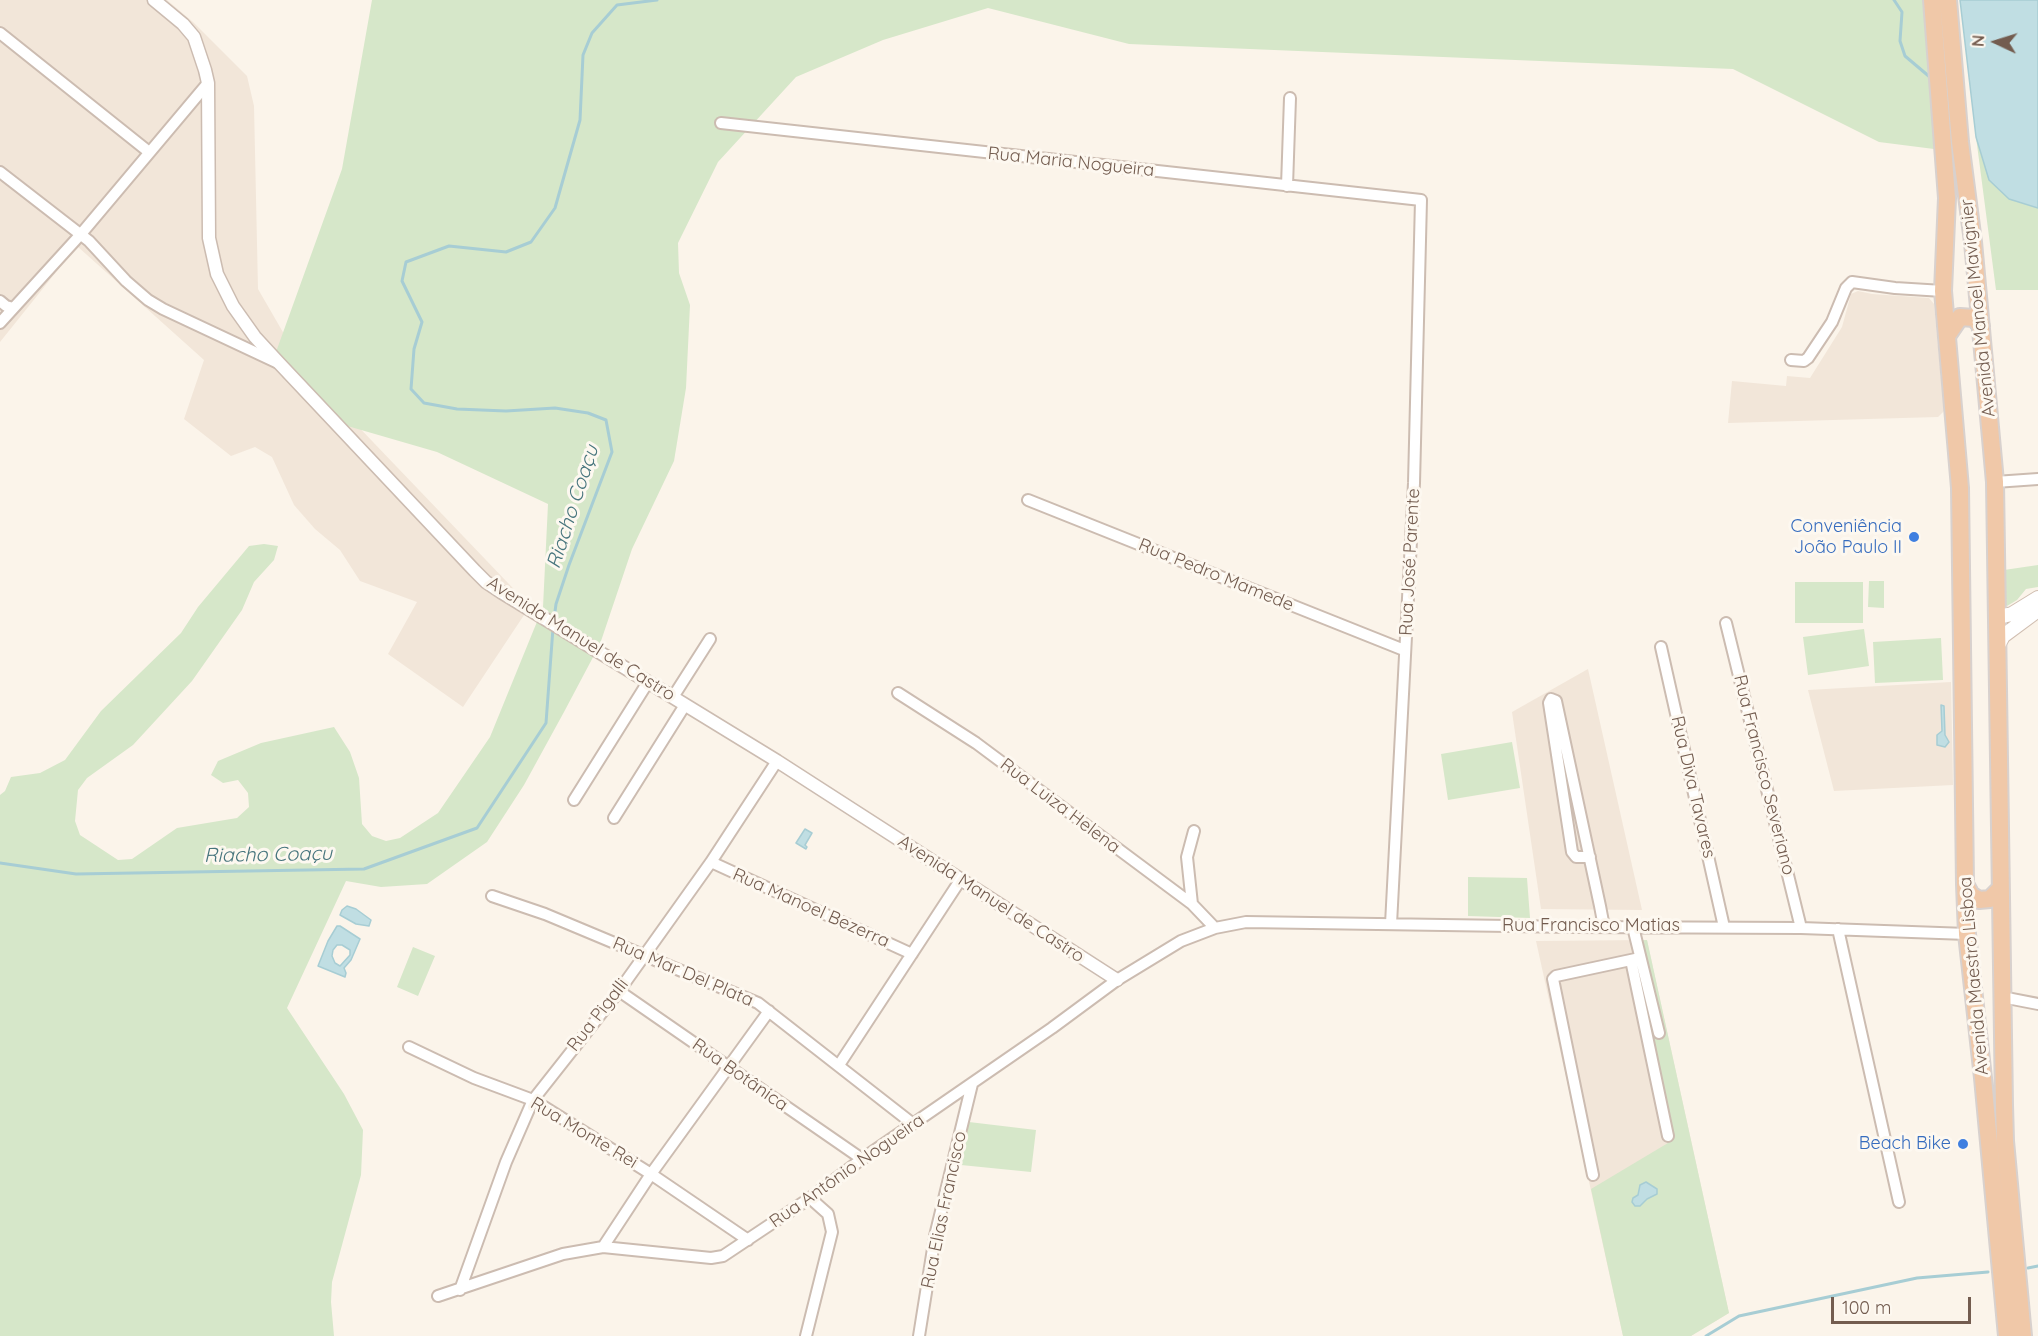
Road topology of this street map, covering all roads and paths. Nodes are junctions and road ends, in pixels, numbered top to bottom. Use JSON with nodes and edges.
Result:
{"nodes":[{"id":1,"x":154,"y":0,"type":"edge"},
{"id":2,"x":1932,"y":0,"type":"edge"},
{"id":3,"x":1948,"y":0,"type":"edge"},
{"id":4,"x":0,"y":33,"type":"edge"},
{"id":5,"x":208,"y":83,"type":"junction"},
{"id":6,"x":1290,"y":98,"type":"dead end"},
{"id":7,"x":721,"y":123,"type":"dead end"},
{"id":8,"x":149,"y":152,"type":"junction"},
{"id":9,"x":0,"y":172,"type":"edge"},
{"id":10,"x":1287,"y":186,"type":"junction"},
{"id":11,"x":1421,"y":200,"type":"joint"},
{"id":12,"x":81,"y":234,"type":"junction"},
{"id":13,"x":1943,"y":291,"type":"junction"},
{"id":14,"x":0,"y":301,"type":"edge"},
{"id":15,"x":12,"y":308,"type":"junction"},
{"id":16,"x":0,"y":323,"type":"edge"},
{"id":17,"x":1982,"y":326,"type":"junction"},
{"id":18,"x":1947,"y":336,"type":"junction"},
{"id":19,"x":1791,"y":360,"type":"dead end"},
{"id":20,"x":279,"y":363,"type":"junction"},
{"id":21,"x":2038,"y":478,"type":"edge"},
{"id":22,"x":1995,"y":482,"type":"junction"},
{"id":23,"x":1028,"y":500,"type":"dead end"},
{"id":24,"x":2038,"y":598,"type":"edge"},
{"id":25,"x":2038,"y":610,"type":"edge"},
{"id":26,"x":1962,"y":615,"type":"joint"},
{"id":27,"x":1998,"y":617,"type":"junction"},
{"id":28,"x":1726,"y":623,"type":"dead end"},
{"id":29,"x":710,"y":639,"type":"dead end"},
{"id":30,"x":1998,"y":645,"type":"junction"},
{"id":31,"x":1661,"y":647,"type":"dead end"},
{"id":32,"x":1404,"y":650,"type":"junction"},
{"id":33,"x":648,"y":682,"type":"junction"},
{"id":34,"x":898,"y":693,"type":"dead end"},
{"id":35,"x":673,"y":697,"type":"junction"},
{"id":36,"x":685,"y":705,"type":"junction"},
{"id":37,"x":777,"y":761,"type":"junction"},
{"id":38,"x":574,"y":800,"type":"dead end"},
{"id":39,"x":614,"y":818,"type":"dead end"},
{"id":40,"x":1194,"y":831,"type":"dead end"},
{"id":41,"x":1590,"y":857,"type":"junction"},
{"id":42,"x":711,"y":862,"type":"junction"},
{"id":43,"x":961,"y":879,"type":"junction"},
{"id":44,"x":1965,"y":884,"type":"junction"},
{"id":45,"x":2001,"y":889,"type":"junction"},
{"id":46,"x":492,"y":896,"type":"dead end"},
{"id":47,"x":1192,"y":904,"type":"junction"},
{"id":48,"x":1391,"y":924,"type":"junction"},
{"id":49,"x":1604,"y":927,"type":"junction"},
{"id":50,"x":1633,"y":927,"type":"junction"},
{"id":51,"x":1724,"y":927,"type":"junction"},
{"id":52,"x":1801,"y":927,"type":"junction"},
{"id":53,"x":1215,"y":928,"type":"junction"},
{"id":54,"x":1838,"y":929,"type":"junction"},
{"id":55,"x":1967,"y":934,"type":"junction"},
{"id":56,"x":644,"y":954,"type":"junction"},
{"id":57,"x":912,"y":954,"type":"junction"},
{"id":58,"x":1636,"y":959,"type":"junction"},
{"id":59,"x":1117,"y":980,"type":"junction"},
{"id":60,"x":619,"y":991,"type":"junction"},
{"id":61,"x":2002,"y":997,"type":"junction"},
{"id":62,"x":2038,"y":1004,"type":"edge"},
{"id":63,"x":769,"y":1011,"type":"junction"},
{"id":64,"x":1659,"y":1034,"type":"dead end"},
{"id":65,"x":410,"y":1047,"type":"dead end"},
{"id":66,"x":839,"y":1065,"type":"junction"},
{"id":67,"x":729,"y":1067,"type":"junction"},
{"id":68,"x":972,"y":1084,"type":"junction"},
{"id":69,"x":533,"y":1100,"type":"junction"},
{"id":70,"x":913,"y":1124,"type":"junction"},
{"id":71,"x":1668,"y":1136,"type":"dead end"},
{"id":72,"x":862,"y":1159,"type":"junction"},
{"id":73,"x":651,"y":1174,"type":"junction"},
{"id":74,"x":1593,"y":1175,"type":"dead end"},
{"id":75,"x":810,"y":1198,"type":"junction"},
{"id":76,"x":1899,"y":1203,"type":"dead end"},
{"id":77,"x":748,"y":1239,"type":"junction"},
{"id":78,"x":603,"y":1247,"type":"junction"},
{"id":79,"x":460,"y":1290,"type":"junction"},
{"id":80,"x":438,"y":1296,"type":"dead end"},
{"id":81,"x":806,"y":1336,"type":"edge"},
{"id":82,"x":919,"y":1336,"type":"edge"},
{"id":83,"x":2007,"y":1336,"type":"edge"},
{"id":84,"x":2023,"y":1336,"type":"edge"}],
"edges":[{"from":1,"to":5,"type":"street","name":"Avenida Manuel de Castro"},
{"from":2,"to":13,"type":"highway","name":"Avenida Manoel Mavignier"},
{"from":3,"to":17,"type":"highway","name":"Avenida Manoel Mavignier"},
{"from":4,"to":8,"type":"street"},
{"from":5,"to":8,"type":"street"},
{"from":5,"to":20,"type":"street","name":"Avenida Manuel de Castro"},
{"from":6,"to":10,"type":"street"},
{"from":7,"to":10,"type":"street","name":"Rua Maria Nogueira"},
{"from":8,"to":12,"type":"street"},
{"from":9,"to":12,"type":"street"},
{"from":10,"to":11,"type":"street","name":"Rua Maria Nogueira"},
{"from":11,"to":32,"type":"street","name":"Rua José Parente"},
{"from":12,"to":15,"type":"street"},
{"from":12,"to":20,"type":"street"},
{"from":13,"to":18,"type":"highway","name":"Avenida Manoel Mavignier"},
{"from":13,"to":19,"type":"street"},
{"from":14,"to":15,"type":"street"},
{"from":15,"to":16,"type":"street"},
{"from":17,"to":18,"type":"highway"},
{"from":17,"to":22,"type":"highway","name":"Avenida Manoel Mavignier"},
{"from":18,"to":26,"type":"highway","name":"Avenida Manoel Mavignier"},
{"from":20,"to":33,"type":"street","name":"Avenida Manuel de Castro"},
{"from":21,"to":22,"type":"street"},
{"from":22,"to":27,"type":"highway","name":"Avenida Manoel Mavignier"},
{"from":23,"to":32,"type":"street","name":"Rua Pedro Mamede"},
{"from":24,"to":27,"type":"main road"},
{"from":25,"to":30,"type":"main road"},
{"from":26,"to":44,"type":"highway","name":"Avenida Maestro Lisboa"},
{"from":27,"to":30,"type":"highway","name":"Avenida Maestro Lisboa"},
{"from":28,"to":52,"type":"street","name":"Rua Francisco Severiano"},
{"from":29,"to":35,"type":"street"},
{"from":30,"to":45,"type":"highway","name":"Avenida Maestro Lisboa"},
{"from":31,"to":51,"type":"street","name":"Rua Diva Tavares"},
{"from":32,"to":48,"type":"street","name":"Rua José Parente"},
{"from":33,"to":35,"type":"street","name":"Avenida Manuel de Castro"},
{"from":33,"to":38,"type":"street"},
{"from":34,"to":47,"type":"street","name":"Rua Luiza Helena"},
{"from":35,"to":36,"type":"street","name":"Avenida Manuel de Castro"},
{"from":36,"to":37,"type":"street","name":"Avenida Manuel de Castro"},
{"from":36,"to":39,"type":"street"},
{"from":37,"to":42,"type":"street","name":"Rua Pigalli"},
{"from":37,"to":43,"type":"street","name":"Avenida Manuel de Castro"},
{"from":40,"to":47,"type":"street"},
{"from":41,"to":41,"type":"street"},
{"from":41,"to":49,"type":"street"},
{"from":42,"to":56,"type":"street","name":"Rua Pigalli"},
{"from":42,"to":57,"type":"street","name":"Rua Manoel Bezerra"},
{"from":43,"to":57,"type":"street"},
{"from":43,"to":59,"type":"street","name":"Avenida Manuel de Castro"},
{"from":44,"to":45,"type":"highway"},
{"from":44,"to":55,"type":"highway","name":"Avenida Maestro Lisboa"},
{"from":45,"to":61,"type":"highway","name":"Avenida Maestro Lisboa"},
{"from":46,"to":56,"type":"street","name":"Rua Mar Del Plata"},
{"from":47,"to":53,"type":"street","name":"Rua Luiza Helena"},
{"from":48,"to":49,"type":"street","name":"Rua Francisco Matias"},
{"from":48,"to":53,"type":"street","name":"Rua Francisco Matias"},
{"from":49,"to":50,"type":"street","name":"Rua Francisco Matias"},
{"from":50,"to":51,"type":"street","name":"Rua Francisco Matias"},
{"from":50,"to":58,"type":"street"},
{"from":51,"to":52,"type":"street","name":"Rua Francisco Matias"},
{"from":52,"to":54,"type":"street","name":"Rua Francisco Matias"},
{"from":53,"to":59,"type":"street","name":"Rua Antônio Nogueira"},
{"from":54,"to":55,"type":"street","name":"Rua Francisco Matias"},
{"from":54,"to":76,"type":"street"},
{"from":55,"to":83,"type":"highway","name":"Avenida Maestro Lisboa"},
{"from":56,"to":60,"type":"street","name":"Rua Pigalli"},
{"from":56,"to":63,"type":"street","name":"Rua Mar Del Plata"},
{"from":57,"to":66,"type":"street"},
{"from":58,"to":64,"type":"street"},
{"from":58,"to":71,"type":"street"},
{"from":58,"to":74,"type":"street"},
{"from":59,"to":68,"type":"street","name":"Rua Antônio Nogueira"},
{"from":60,"to":67,"type":"street","name":"Rua Botânica"},
{"from":60,"to":69,"type":"street","name":"Rua Pigalli"},
{"from":61,"to":62,"type":"street"},
{"from":61,"to":84,"type":"highway","name":"Avenida Maestro Lisboa"},
{"from":63,"to":66,"type":"street","name":"Rua Mar Del Plata"},
{"from":63,"to":67,"type":"street"},
{"from":65,"to":69,"type":"street","name":"Rua Monte Rei"},
{"from":66,"to":70,"type":"street","name":"Rua Mar Del Plata"},
{"from":67,"to":72,"type":"street","name":"Rua Botânica"},
{"from":67,"to":73,"type":"street"},
{"from":68,"to":70,"type":"street","name":"Rua Antônio Nogueira"},
{"from":68,"to":82,"type":"street","name":"Rua Elias Francisco"},
{"from":69,"to":73,"type":"street","name":"Rua Monte Rei"},
{"from":69,"to":79,"type":"street","name":"Rua Pigalli"},
{"from":70,"to":72,"type":"street","name":"Rua Antônio Nogueira"},
{"from":72,"to":75,"type":"street","name":"Rua Antônio Nogueira"},
{"from":73,"to":77,"type":"street","name":"Rua Monte Rei"},
{"from":73,"to":78,"type":"street"},
{"from":75,"to":77,"type":"street","name":"Rua Antônio Nogueira"},
{"from":75,"to":81,"type":"street"},
{"from":77,"to":78,"type":"street","name":"Rua Antônio Nogueira"},
{"from":78,"to":79,"type":"street","name":"Rua Antônio Nogueira"},
{"from":79,"to":80,"type":"street","name":"Rua Antônio Nogueira"}]}
